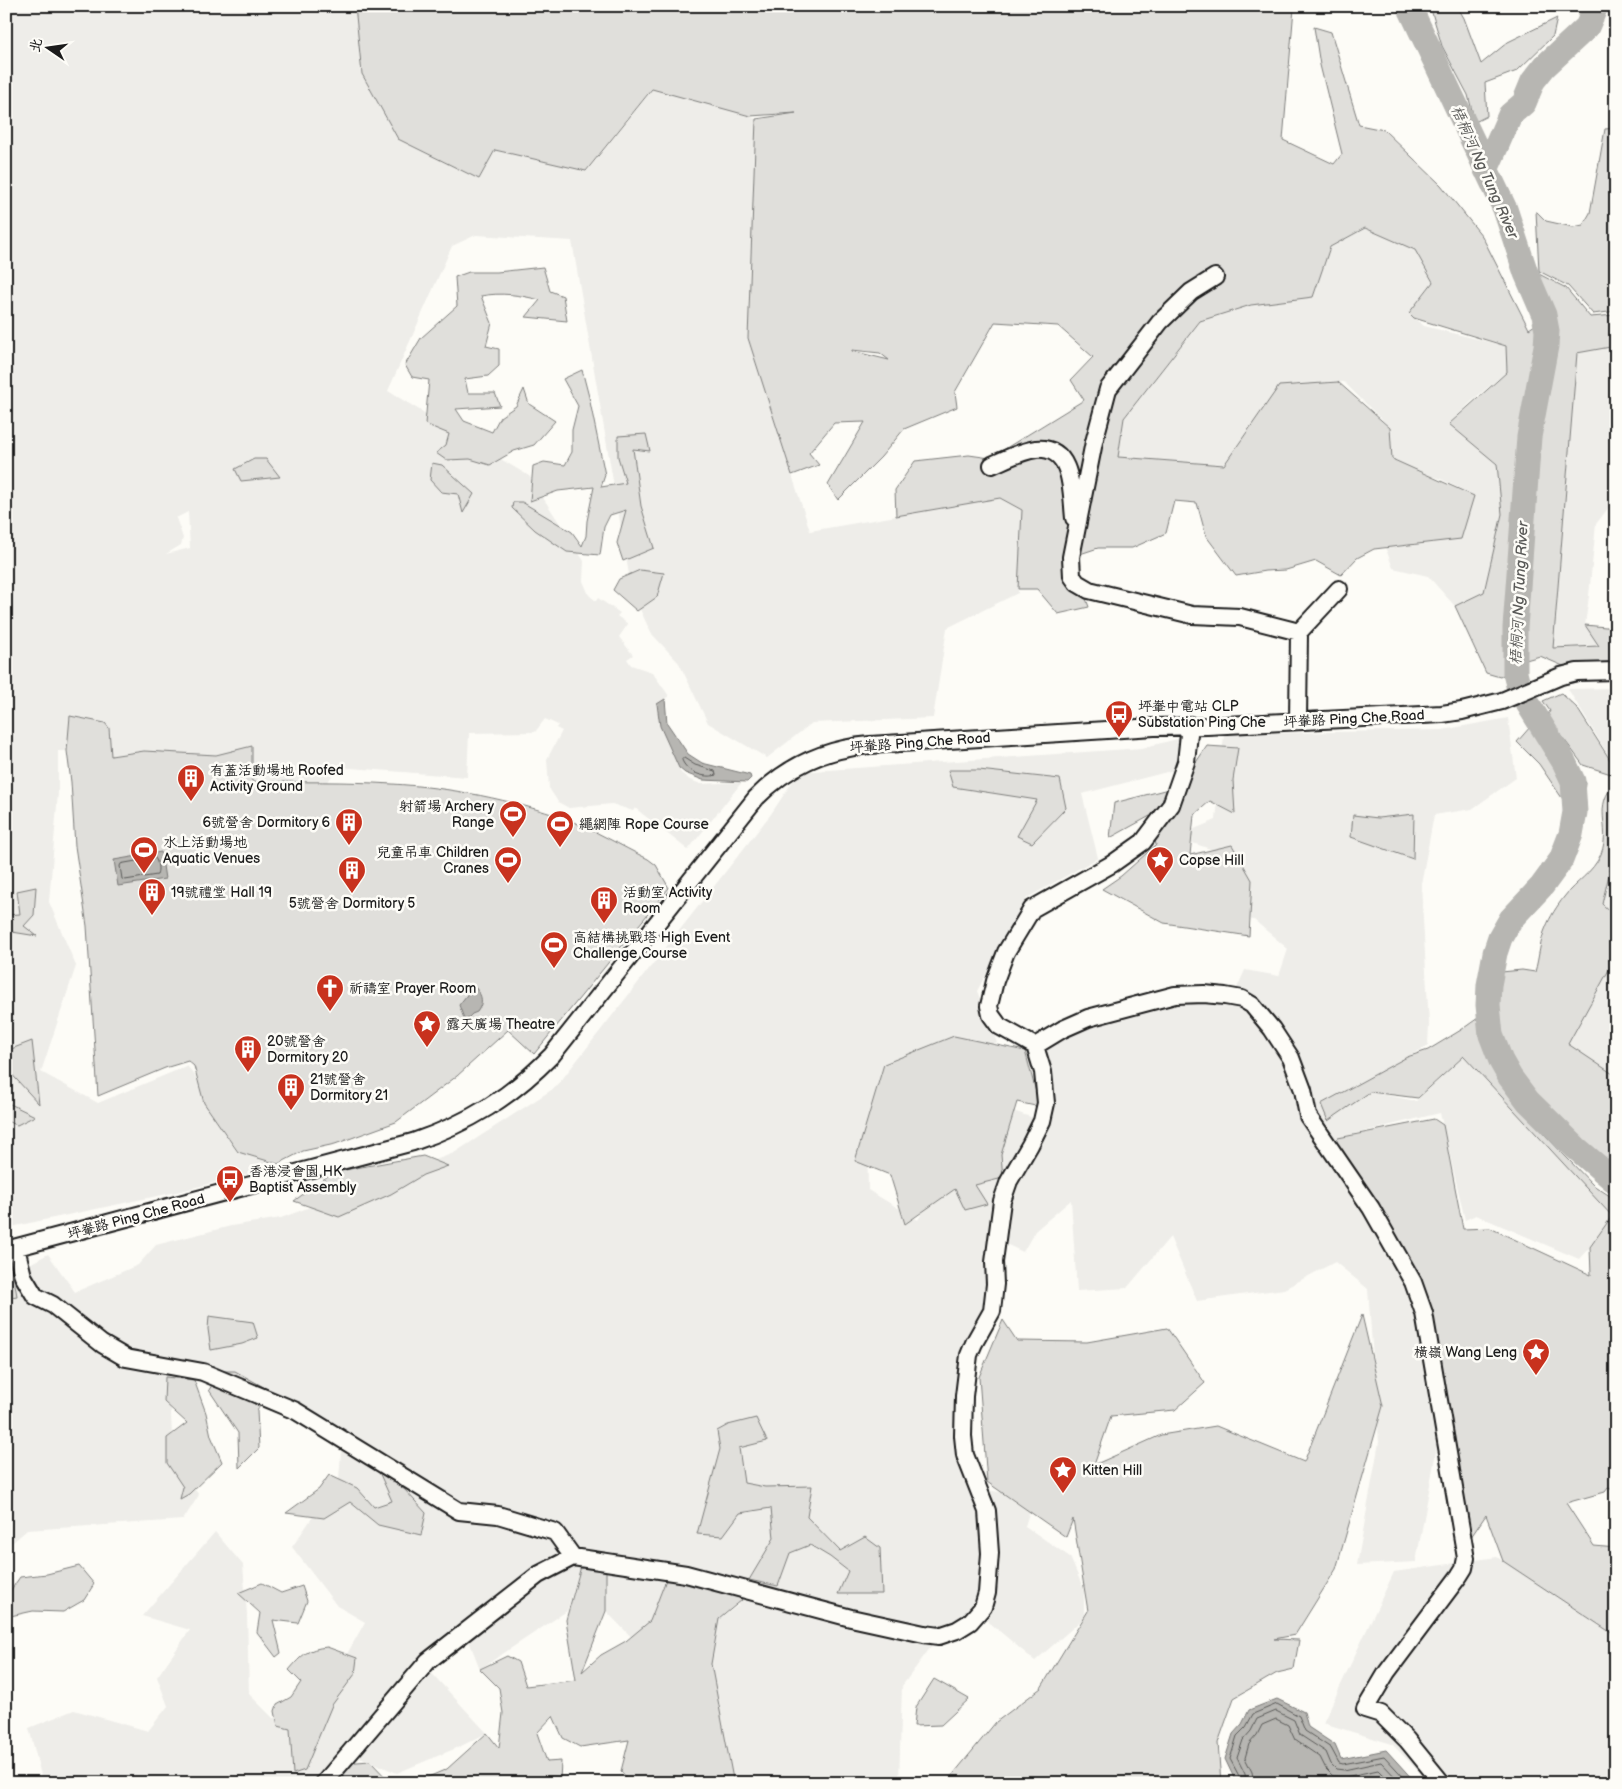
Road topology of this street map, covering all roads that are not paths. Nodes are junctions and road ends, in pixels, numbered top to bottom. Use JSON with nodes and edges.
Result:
{"nodes":[{"id":1,"x":1215,"y":277,"type":"dead end"},
{"id":2,"x":992,"y":465,"type":"dead end"},
{"id":3,"x":1075,"y":535,"type":"junction"},
{"id":4,"x":1339,"y":589,"type":"dead end"},
{"id":5,"x":1299,"y":632,"type":"junction"},
{"id":6,"x":1616,"y":671,"type":"edge"},
{"id":7,"x":1298,"y":721,"type":"junction"},
{"id":8,"x":1190,"y":725,"type":"junction"},
{"id":9,"x":1035,"y":1046,"type":"junction"},
{"id":10,"x":11,"y":1249,"type":"edge"},
{"id":11,"x":573,"y":1557,"type":"junction"},
{"id":12,"x":324,"y":1783,"type":"edge"},
{"id":13,"x":1442,"y":1783,"type":"edge"}],
"edges":[{"from":1,"to":3,"type":"street"},
{"from":2,"to":3,"type":"street"},
{"from":3,"to":5,"type":"street"},
{"from":4,"to":5,"type":"street"},
{"from":5,"to":7,"type":"street"},
{"from":6,"to":7,"type":"street","name":"坪輋路 Ping Che Road"},
{"from":7,"to":8,"type":"street","name":"坪輋路 Ping Che Road"},
{"from":8,"to":9,"type":"street"},
{"from":8,"to":10,"type":"street","name":"坪輋路 Ping Che Road"},
{"from":9,"to":11,"type":"street"},
{"from":9,"to":13,"type":"street"},
{"from":10,"to":11,"type":"street"},
{"from":11,"to":12,"type":"street"}]}
